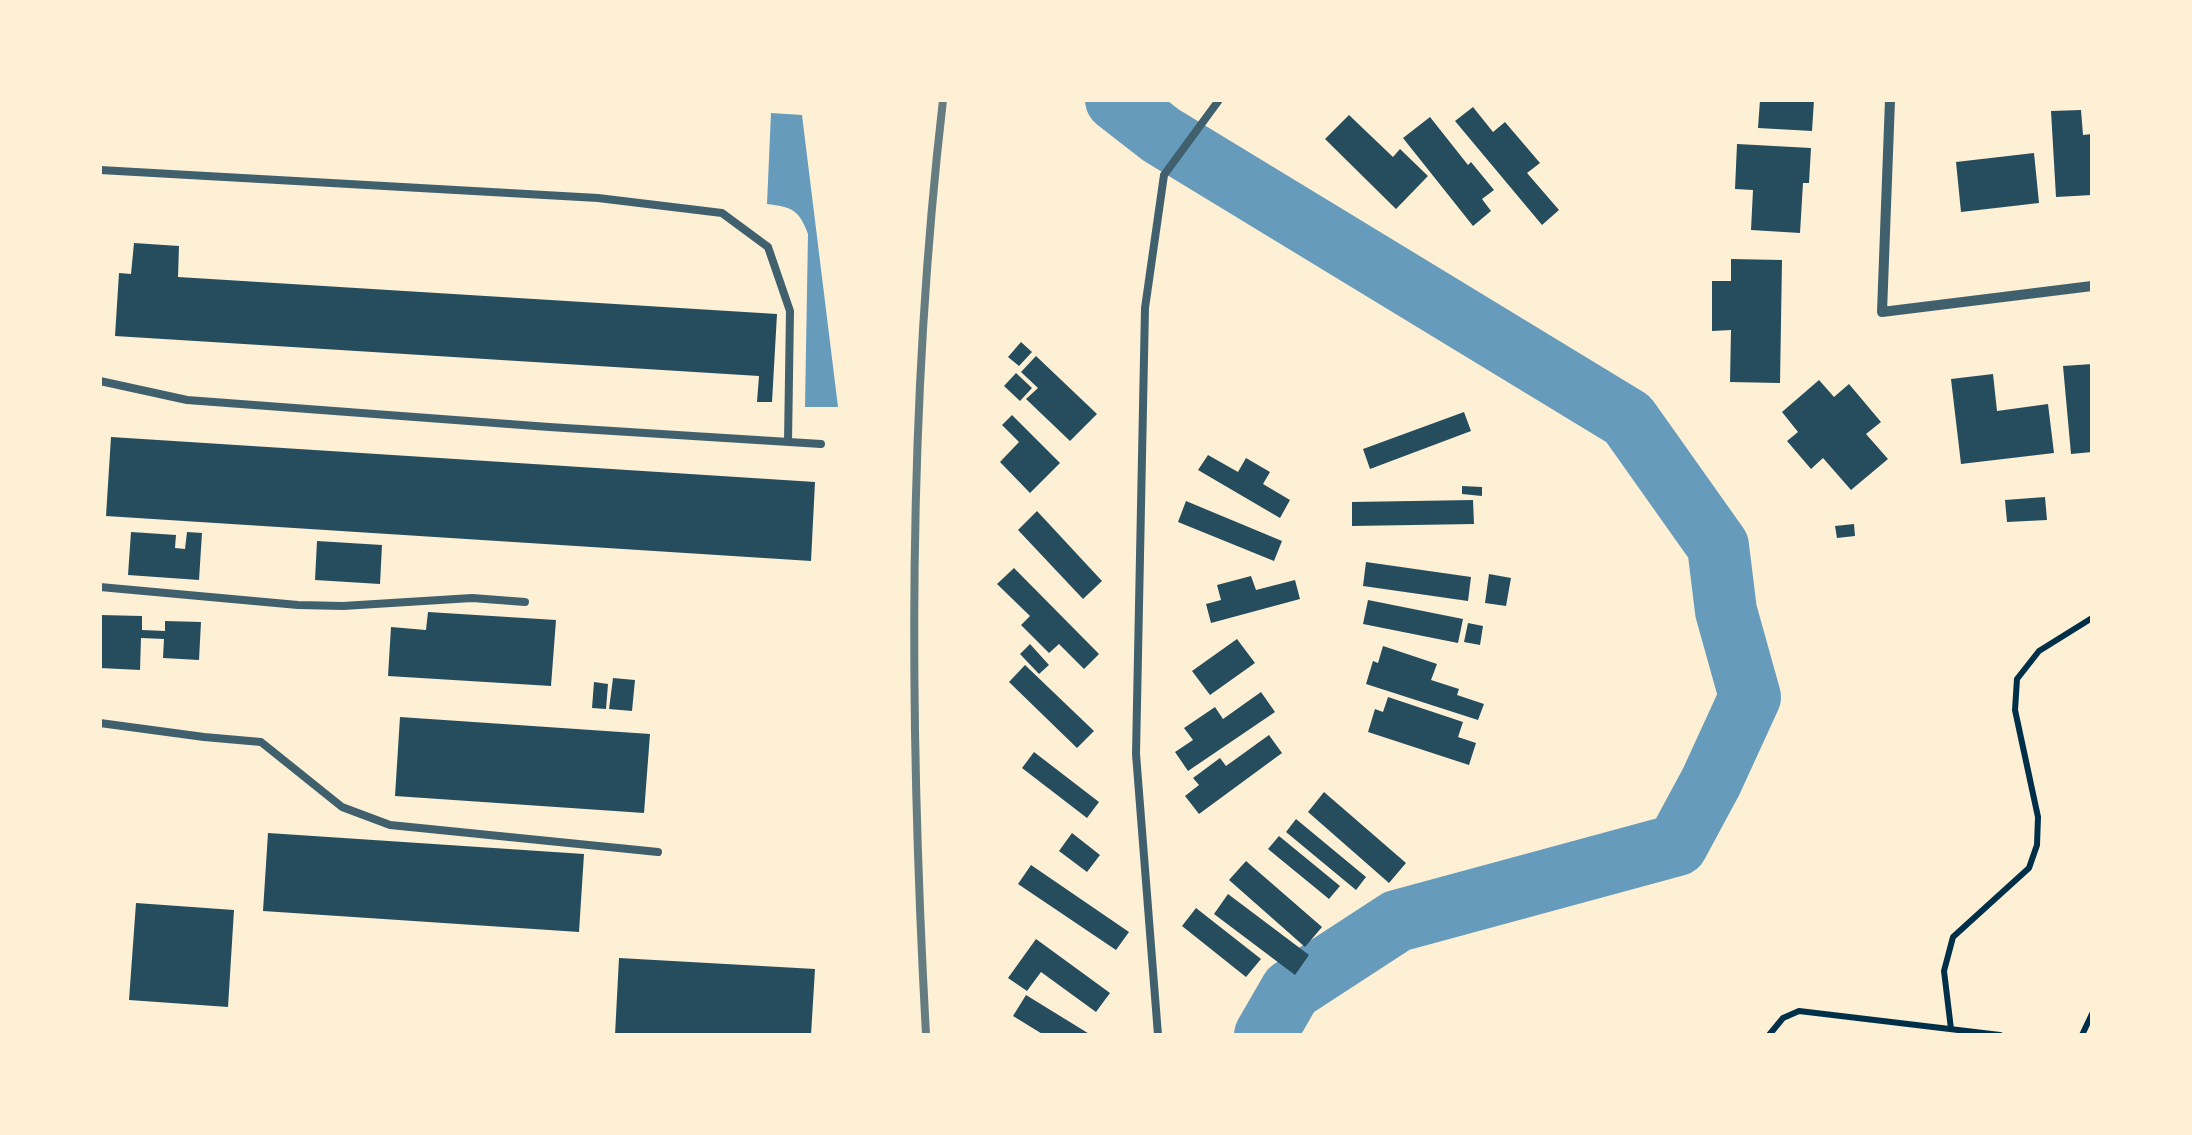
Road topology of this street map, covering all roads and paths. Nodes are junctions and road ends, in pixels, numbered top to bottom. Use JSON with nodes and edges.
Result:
{"nodes":[{"id":1,"x":1219,"y":100,"type":"edge"},
{"id":2,"x":1890,"y":100,"type":"edge"},
{"id":3,"x":100,"y":170,"type":"edge"},
{"id":4,"x":2092,"y":286,"type":"edge"},
{"id":5,"x":100,"y":381,"type":"edge"},
{"id":6,"x":788,"y":442,"type":"junction"},
{"id":7,"x":821,"y":444,"type":"dead end"},
{"id":8,"x":100,"y":587,"type":"edge"},
{"id":9,"x":525,"y":602,"type":"dead end"},
{"id":10,"x":2092,"y":618,"type":"edge"},
{"id":11,"x":100,"y":724,"type":"edge"},
{"id":12,"x":658,"y":852,"type":"dead end"},
{"id":13,"x":2092,"y":1014,"type":"edge"},
{"id":14,"x":1951,"y":1029,"type":"junction"},
{"id":15,"x":1158,"y":1035,"type":"edge"},
{"id":16,"x":1768,"y":1035,"type":"edge"},
{"id":17,"x":2000,"y":1035,"type":"edge"},
{"id":18,"x":2082,"y":1035,"type":"edge"}],
"edges":[{"from":1,"to":15,"type":"lane"},
{"from":2,"to":4,"type":"street"},
{"from":3,"to":6,"type":"lane"},
{"from":5,"to":6,"type":"lane"},
{"from":6,"to":7,"type":"lane"},
{"from":8,"to":9,"type":"lane"},
{"from":10,"to":14,"type":"path"},
{"from":11,"to":12,"type":"lane"},
{"from":13,"to":18,"type":"path"},
{"from":14,"to":16,"type":"path"},
{"from":14,"to":17,"type":"path"}]}
